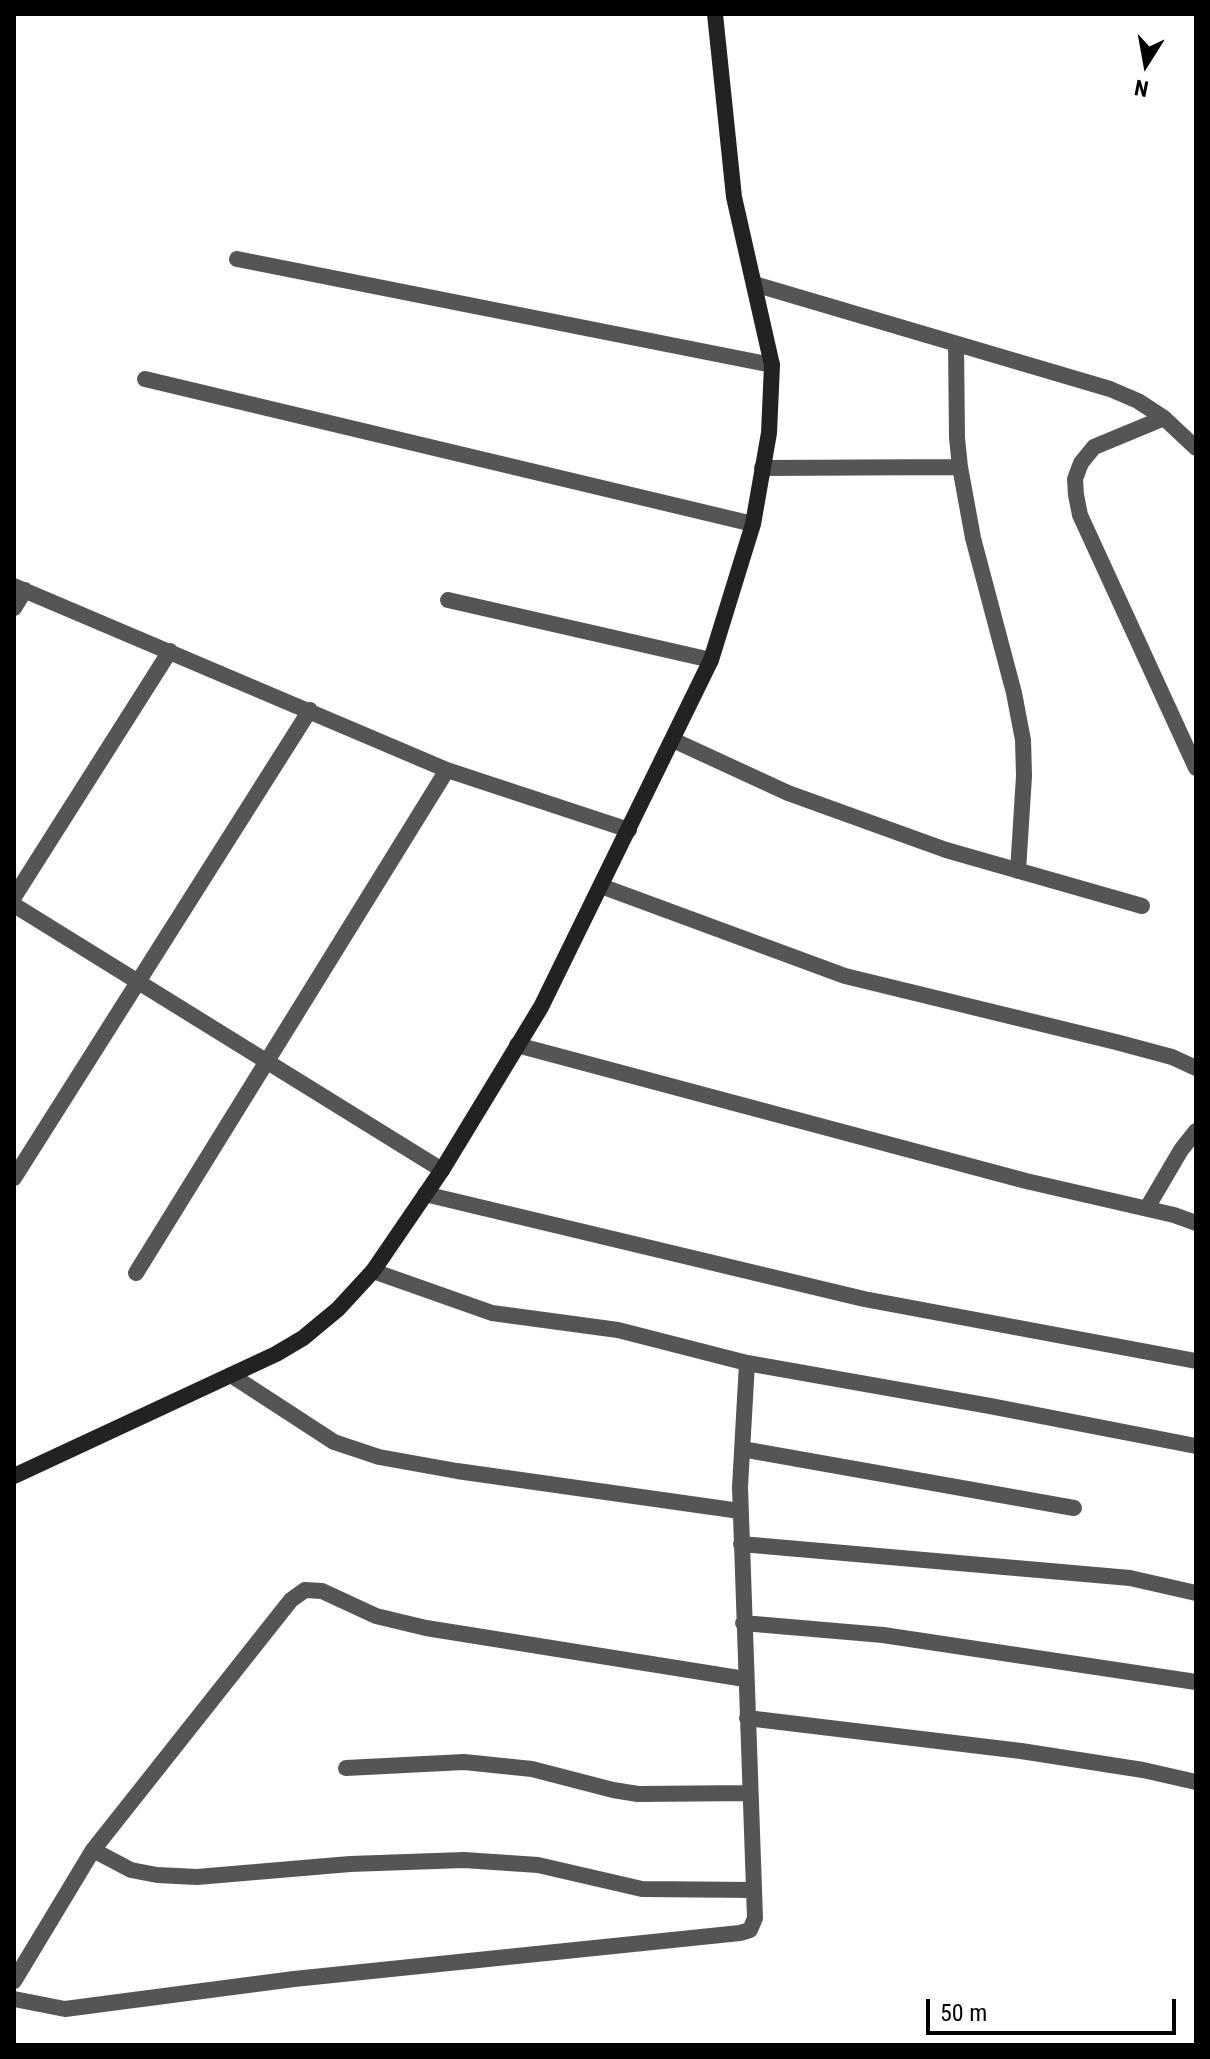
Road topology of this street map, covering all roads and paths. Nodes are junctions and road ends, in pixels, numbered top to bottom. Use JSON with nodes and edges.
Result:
{"nodes":[{"id":1,"x":715,"y":14,"type":"edge"},
{"id":2,"x":237,"y":259,"type":"dead end"},
{"id":3,"x":754,"y":284,"type":"junction"},
{"id":4,"x":956,"y":344,"type":"junction"},
{"id":5,"x":772,"y":365,"type":"junction"},
{"id":6,"x":145,"y":379,"type":"dead end"},
{"id":7,"x":1164,"y":418,"type":"junction"},
{"id":8,"x":1196,"y":448,"type":"edge"},
{"id":9,"x":960,"y":467,"type":"junction"},
{"id":10,"x":762,"y":468,"type":"junction"},
{"id":11,"x":753,"y":524,"type":"junction"},
{"id":12,"x":20,"y":588,"type":"edge"},
{"id":13,"x":448,"y":600,"type":"dead end"},
{"id":14,"x":14,"y":608,"type":"edge"},
{"id":15,"x":170,"y":651,"type":"junction"},
{"id":16,"x":711,"y":660,"type":"junction"},
{"id":17,"x":310,"y":710,"type":"junction"},
{"id":18,"x":673,"y":740,"type":"junction"},
{"id":19,"x":1196,"y":768,"type":"edge"},
{"id":20,"x":447,"y":770,"type":"junction"},
{"id":21,"x":629,"y":830,"type":"junction"},
{"id":22,"x":1018,"y":871,"type":"junction"},
{"id":23,"x":601,"y":886,"type":"junction"},
{"id":24,"x":14,"y":897,"type":"edge"},
{"id":25,"x":14,"y":905,"type":"edge"},
{"id":26,"x":1142,"y":906,"type":"dead end"},
{"id":27,"x":139,"y":983,"type":"junction"},
{"id":28,"x":517,"y":1045,"type":"junction"},
{"id":29,"x":267,"y":1062,"type":"junction"},
{"id":30,"x":1196,"y":1068,"type":"edge"},
{"id":31,"x":1196,"y":1131,"type":"edge"},
{"id":32,"x":442,"y":1170,"type":"junction"},
{"id":33,"x":14,"y":1178,"type":"edge"},
{"id":34,"x":425,"y":1194,"type":"junction"},
{"id":35,"x":1147,"y":1208,"type":"junction"},
{"id":36,"x":1196,"y":1223,"type":"edge"},
{"id":37,"x":373,"y":1271,"type":"junction"},
{"id":38,"x":136,"y":1273,"type":"dead end"},
{"id":39,"x":1196,"y":1361,"type":"edge"},
{"id":40,"x":747,"y":1363,"type":"junction"},
{"id":41,"x":231,"y":1375,"type":"junction"},
{"id":42,"x":1196,"y":1446,"type":"edge"},
{"id":43,"x":742,"y":1449,"type":"junction"},
{"id":44,"x":14,"y":1476,"type":"edge"},
{"id":45,"x":1074,"y":1508,"type":"dead end"},
{"id":46,"x":740,"y":1511,"type":"junction"},
{"id":47,"x":741,"y":1544,"type":"junction"},
{"id":48,"x":1196,"y":1593,"type":"edge"},
{"id":49,"x":743,"y":1623,"type":"junction"},
{"id":50,"x":745,"y":1679,"type":"junction"},
{"id":51,"x":1196,"y":1682,"type":"edge"},
{"id":52,"x":747,"y":1718,"type":"junction"},
{"id":53,"x":346,"y":1768,"type":"dead end"},
{"id":54,"x":1196,"y":1782,"type":"edge"},
{"id":55,"x":750,"y":1793,"type":"junction"},
{"id":56,"x":93,"y":1850,"type":"junction"},
{"id":57,"x":753,"y":1890,"type":"junction"},
{"id":58,"x":14,"y":1981,"type":"edge"},
{"id":59,"x":14,"y":1999,"type":"edge"}],
"edges":[{"from":1,"to":3,"type":"street"},
{"from":2,"to":5,"type":"street"},
{"from":3,"to":4,"type":"street"},
{"from":3,"to":5,"type":"street"},
{"from":4,"to":7,"type":"street"},
{"from":4,"to":9,"type":"street"},
{"from":5,"to":10,"type":"street"},
{"from":6,"to":11,"type":"street"},
{"from":7,"to":8,"type":"street"},
{"from":7,"to":19,"type":"street"},
{"from":9,"to":10,"type":"street"},
{"from":9,"to":22,"type":"street"},
{"from":10,"to":11,"type":"street"},
{"from":11,"to":16,"type":"street"},
{"from":12,"to":14,"type":"street"},
{"from":12,"to":15,"type":"street"},
{"from":13,"to":16,"type":"street"},
{"from":15,"to":17,"type":"street"},
{"from":15,"to":24,"type":"street"},
{"from":16,"to":18,"type":"street"},
{"from":17,"to":20,"type":"street"},
{"from":17,"to":27,"type":"street"},
{"from":18,"to":21,"type":"street"},
{"from":18,"to":22,"type":"street"},
{"from":20,"to":21,"type":"street"},
{"from":20,"to":29,"type":"street"},
{"from":21,"to":23,"type":"street"},
{"from":22,"to":26,"type":"street"},
{"from":23,"to":28,"type":"street"},
{"from":23,"to":30,"type":"street"},
{"from":25,"to":27,"type":"street"},
{"from":27,"to":29,"type":"street"},
{"from":27,"to":33,"type":"street"},
{"from":28,"to":32,"type":"street"},
{"from":28,"to":35,"type":"street"},
{"from":29,"to":32,"type":"street"},
{"from":29,"to":38,"type":"street"},
{"from":31,"to":35,"type":"street"},
{"from":32,"to":34,"type":"street"},
{"from":34,"to":37,"type":"street"},
{"from":34,"to":39,"type":"street"},
{"from":35,"to":36,"type":"street"},
{"from":37,"to":40,"type":"street"},
{"from":37,"to":41,"type":"street"},
{"from":40,"to":42,"type":"street"},
{"from":40,"to":43,"type":"street"},
{"from":41,"to":44,"type":"street"},
{"from":41,"to":46,"type":"street"},
{"from":43,"to":45,"type":"street"},
{"from":43,"to":46,"type":"street"},
{"from":46,"to":47,"type":"street"},
{"from":47,"to":48,"type":"street"},
{"from":47,"to":49,"type":"street"},
{"from":49,"to":50,"type":"street"},
{"from":49,"to":51,"type":"street"},
{"from":50,"to":52,"type":"street"},
{"from":50,"to":56,"type":"street"},
{"from":52,"to":54,"type":"street"},
{"from":52,"to":55,"type":"street"},
{"from":53,"to":55,"type":"street"},
{"from":55,"to":57,"type":"street"},
{"from":56,"to":57,"type":"street"},
{"from":56,"to":58,"type":"street"},
{"from":57,"to":59,"type":"street"}]}
